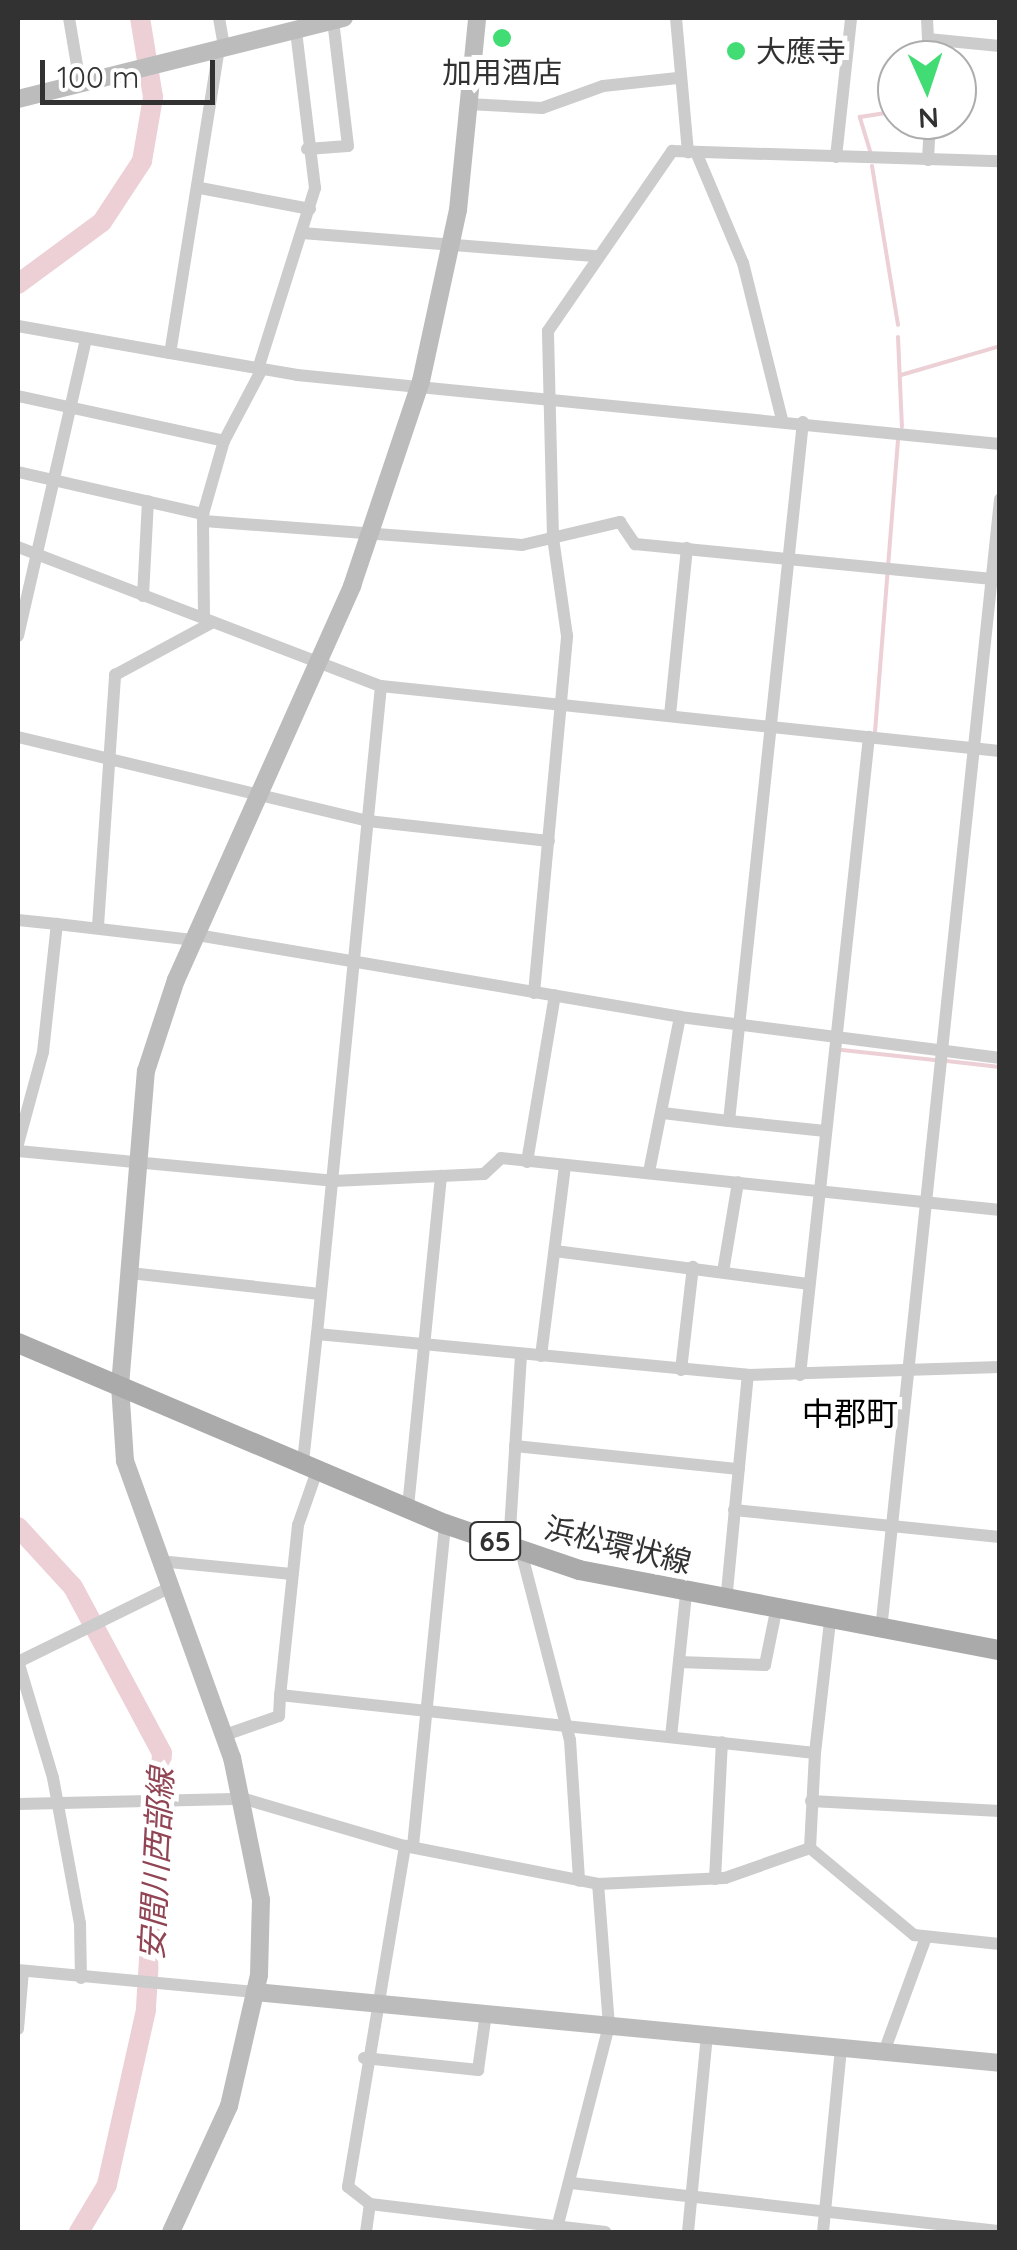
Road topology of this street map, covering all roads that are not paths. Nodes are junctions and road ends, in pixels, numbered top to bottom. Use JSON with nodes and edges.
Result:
{"nodes":[{"id":1,"x":69,"y":18,"type":"edge"},
{"id":2,"x":219,"y":18,"type":"edge"},
{"id":3,"x":477,"y":18,"type":"edge"},
{"id":4,"x":676,"y":18,"type":"edge"},
{"id":5,"x":851,"y":18,"type":"edge"},
{"id":6,"x":927,"y":18,"type":"edge"},
{"id":7,"x":338,"y":19,"type":"edge"},
{"id":8,"x":298,"y":25,"type":"edge"},
{"id":9,"x":928,"y":39,"type":"joint"},
{"id":10,"x":1000,"y":46,"type":"edge"},
{"id":11,"x":221,"y":48,"type":"junction"},
{"id":12,"x":678,"y":78,"type":"junction"},
{"id":13,"x":80,"y":83,"type":"junction"},
{"id":14,"x":18,"y":99,"type":"edge"},
{"id":15,"x":468,"y":104,"type":"junction"},
{"id":16,"x":929,"y":140,"type":"edge"},
{"id":17,"x":306,"y":149,"type":"junction"},
{"id":18,"x":692,"y":152,"type":"junction"},
{"id":19,"x":836,"y":157,"type":"junction"},
{"id":20,"x":928,"y":160,"type":"junction"},
{"id":21,"x":999,"y":160,"type":"edge"},
{"id":22,"x":200,"y":188,"type":"junction"},
{"id":23,"x":310,"y":208,"type":"junction"},
{"id":24,"x":302,"y":233,"type":"junction"},
{"id":25,"x":450,"y":238,"type":"junction"},
{"id":26,"x":596,"y":256,"type":"junction"},
{"id":27,"x":18,"y":326,"type":"edge"},
{"id":28,"x":86,"y":340,"type":"junction"},
{"id":29,"x":170,"y":353,"type":"junction"},
{"id":30,"x":260,"y":369,"type":"junction"},
{"id":31,"x":422,"y":381,"type":"junction"},
{"id":32,"x":18,"y":396,"type":"edge"},
{"id":33,"x":548,"y":396,"type":"junction"},
{"id":34,"x":71,"y":407,"type":"junction"},
{"id":35,"x":782,"y":420,"type":"junction"},
{"id":36,"x":803,"y":422,"type":"junction"},
{"id":37,"x":224,"y":440,"type":"junction"},
{"id":38,"x":1000,"y":444,"type":"edge"},
{"id":39,"x":18,"y":472,"type":"edge"},
{"id":40,"x":54,"y":480,"type":"junction"},
{"id":41,"x":1000,"y":499,"type":"edge"},
{"id":42,"x":148,"y":501,"type":"junction"},
{"id":43,"x":203,"y":517,"type":"junction"},
{"id":44,"x":370,"y":528,"type":"junction"},
{"id":45,"x":552,"y":538,"type":"junction"},
{"id":46,"x":18,"y":547,"type":"edge"},
{"id":47,"x":687,"y":548,"type":"junction"},
{"id":48,"x":38,"y":552,"type":"junction"},
{"id":49,"x":789,"y":559,"type":"junction"},
{"id":50,"x":992,"y":579,"type":"junction"},
{"id":51,"x":143,"y":596,"type":"junction"},
{"id":52,"x":207,"y":621,"type":"junction"},
{"id":53,"x":18,"y":636,"type":"edge"},
{"id":54,"x":311,"y":662,"type":"junction"},
{"id":55,"x":382,"y":686,"type":"junction"},
{"id":56,"x":562,"y":704,"type":"junction"},
{"id":57,"x":670,"y":714,"type":"junction"},
{"id":58,"x":770,"y":727,"type":"junction"},
{"id":59,"x":868,"y":736,"type":"junction"},
{"id":60,"x":18,"y":737,"type":"edge"},
{"id":61,"x":974,"y":748,"type":"junction"},
{"id":62,"x":1000,"y":750,"type":"edge"},
{"id":63,"x":114,"y":759,"type":"junction"},
{"id":64,"x":263,"y":792,"type":"junction"},
{"id":65,"x":368,"y":820,"type":"junction"},
{"id":66,"x":549,"y":840,"type":"junction"},
{"id":67,"x":18,"y":920,"type":"edge"},
{"id":68,"x":57,"y":924,"type":"junction"},
{"id":69,"x":98,"y":926,"type":"junction"},
{"id":70,"x":195,"y":937,"type":"junction"},
{"id":71,"x":355,"y":966,"type":"junction"},
{"id":72,"x":534,"y":992,"type":"junction"},
{"id":73,"x":555,"y":994,"type":"junction"},
{"id":74,"x":680,"y":1017,"type":"junction"},
{"id":75,"x":739,"y":1025,"type":"junction"},
{"id":76,"x":835,"y":1038,"type":"junction"},
{"id":77,"x":941,"y":1051,"type":"junction"},
{"id":78,"x":1000,"y":1058,"type":"edge"},
{"id":79,"x":662,"y":1113,"type":"junction"},
{"id":80,"x":729,"y":1120,"type":"junction"},
{"id":81,"x":825,"y":1130,"type":"junction"},
{"id":82,"x":18,"y":1144,"type":"edge"},
{"id":83,"x":18,"y":1152,"type":"edge"},
{"id":84,"x":527,"y":1162,"type":"junction"},
{"id":85,"x":136,"y":1164,"type":"junction"},
{"id":86,"x":565,"y":1166,"type":"junction"},
{"id":87,"x":649,"y":1172,"type":"junction"},
{"id":88,"x":441,"y":1176,"type":"junction"},
{"id":89,"x":333,"y":1181,"type":"junction"},
{"id":90,"x":738,"y":1182,"type":"junction"},
{"id":91,"x":818,"y":1191,"type":"junction"},
{"id":92,"x":926,"y":1201,"type":"junction"},
{"id":93,"x":1000,"y":1210,"type":"edge"},
{"id":94,"x":555,"y":1251,"type":"junction"},
{"id":95,"x":693,"y":1267,"type":"junction"},
{"id":96,"x":723,"y":1272,"type":"junction"},
{"id":97,"x":130,"y":1274,"type":"junction"},
{"id":98,"x":808,"y":1284,"type":"junction"},
{"id":99,"x":320,"y":1294,"type":"junction"},
{"id":100,"x":317,"y":1334,"type":"junction"},
{"id":101,"x":18,"y":1343,"type":"edge"},
{"id":102,"x":424,"y":1344,"type":"junction"},
{"id":103,"x":521,"y":1354,"type":"junction"},
{"id":104,"x":541,"y":1356,"type":"junction"},
{"id":105,"x":1000,"y":1366,"type":"edge"},
{"id":106,"x":681,"y":1370,"type":"junction"},
{"id":107,"x":908,"y":1372,"type":"junction"},
{"id":108,"x":800,"y":1375,"type":"junction"},
{"id":109,"x":748,"y":1376,"type":"junction"},
{"id":110,"x":120,"y":1386,"type":"junction"},
{"id":111,"x":515,"y":1446,"type":"junction"},
{"id":112,"x":310,"y":1465,"type":"junction"},
{"id":113,"x":738,"y":1469,"type":"junction"},
{"id":114,"x":408,"y":1507,"type":"junction"},
{"id":115,"x":734,"y":1510,"type":"junction"},
{"id":116,"x":445,"y":1524,"type":"junction"},
{"id":117,"x":894,"y":1526,"type":"junction"},
{"id":118,"x":1000,"y":1536,"type":"edge"},
{"id":119,"x":514,"y":1548,"type":"junction"},
{"id":120,"x":159,"y":1561,"type":"junction"},
{"id":121,"x":291,"y":1574,"type":"junction"},
{"id":122,"x":171,"y":1586,"type":"junction"},
{"id":123,"x":686,"y":1594,"type":"junction"},
{"id":124,"x":726,"y":1602,"type":"junction"},
{"id":125,"x":776,"y":1611,"type":"junction"},
{"id":126,"x":830,"y":1621,"type":"junction"},
{"id":127,"x":881,"y":1630,"type":"junction"},
{"id":128,"x":1000,"y":1650,"type":"edge"},
{"id":129,"x":18,"y":1662,"type":"edge"},
{"id":130,"x":679,"y":1662,"type":"junction"},
{"id":131,"x":280,"y":1695,"type":"junction"},
{"id":132,"x":426,"y":1712,"type":"junction"},
{"id":133,"x":566,"y":1726,"type":"junction"},
{"id":134,"x":225,"y":1735,"type":"junction"},
{"id":135,"x":671,"y":1737,"type":"junction"},
{"id":136,"x":722,"y":1742,"type":"junction"},
{"id":137,"x":815,"y":1753,"type":"junction"},
{"id":138,"x":244,"y":1799,"type":"junction"},
{"id":139,"x":810,"y":1801,"type":"junction"},
{"id":140,"x":57,"y":1802,"type":"junction"},
{"id":141,"x":18,"y":1804,"type":"edge"},
{"id":142,"x":1000,"y":1811,"type":"edge"},
{"id":143,"x":409,"y":1846,"type":"junction"},
{"id":144,"x":810,"y":1848,"type":"junction"},
{"id":145,"x":716,"y":1879,"type":"junction"},
{"id":146,"x":579,"y":1881,"type":"junction"},
{"id":147,"x":598,"y":1884,"type":"junction"},
{"id":148,"x":926,"y":1937,"type":"junction"},
{"id":149,"x":1000,"y":1944,"type":"edge"},
{"id":150,"x":20,"y":1971,"type":"edge"},
{"id":151,"x":81,"y":1978,"type":"junction"},
{"id":152,"x":255,"y":1992,"type":"junction"},
{"id":153,"x":376,"y":2002,"type":"junction"},
{"id":154,"x":486,"y":2013,"type":"junction"},
{"id":155,"x":609,"y":2026,"type":"junction"},
{"id":156,"x":18,"y":2029,"type":"edge"},
{"id":157,"x":706,"y":2036,"type":"junction"},
{"id":158,"x":841,"y":2048,"type":"junction"},
{"id":159,"x":884,"y":2052,"type":"junction"},
{"id":160,"x":364,"y":2058,"type":"junction"},
{"id":161,"x":1000,"y":2063,"type":"edge"},
{"id":162,"x":571,"y":2182,"type":"junction"},
{"id":163,"x":691,"y":2200,"type":"junction"},
{"id":164,"x":370,"y":2204,"type":"junction"},
{"id":165,"x":825,"y":2214,"type":"junction"},
{"id":166,"x":557,"y":2230,"type":"edge"},
{"id":167,"x":171,"y":2232,"type":"edge"},
{"id":168,"x":366,"y":2232,"type":"edge"},
{"id":169,"x":605,"y":2232,"type":"edge"},
{"id":170,"x":688,"y":2232,"type":"edge"},
{"id":171,"x":823,"y":2232,"type":"edge"},
{"id":172,"x":1000,"y":2232,"type":"edge"}],
"edges":[{"from":1,"to":13,"type":"street"},
{"from":2,"to":11,"type":"street"},
{"from":3,"to":15,"type":"street"},
{"from":4,"to":12,"type":"street"},
{"from":5,"to":19,"type":"street"},
{"from":6,"to":9,"type":"street"},
{"from":7,"to":8,"type":"street"},
{"from":7,"to":17,"type":"street"},
{"from":8,"to":11,"type":"street"},
{"from":8,"to":17,"type":"street"},
{"from":9,"to":10,"type":"street"},
{"from":11,"to":13,"type":"street"},
{"from":11,"to":22,"type":"street"},
{"from":12,"to":15,"type":"street"},
{"from":12,"to":18,"type":"street"},
{"from":13,"to":14,"type":"street"},
{"from":15,"to":25,"type":"street"},
{"from":16,"to":20,"type":"street"},
{"from":17,"to":23,"type":"street"},
{"from":18,"to":19,"type":"street"},
{"from":18,"to":26,"type":"street"},
{"from":18,"to":35,"type":"street"},
{"from":19,"to":20,"type":"street"},
{"from":20,"to":21,"type":"street"},
{"from":22,"to":23,"type":"street"},
{"from":22,"to":29,"type":"street"},
{"from":23,"to":24,"type":"street"},
{"from":24,"to":25,"type":"street"},
{"from":24,"to":30,"type":"street"},
{"from":25,"to":26,"type":"street"},
{"from":25,"to":31,"type":"street"},
{"from":26,"to":33,"type":"street"},
{"from":27,"to":28,"type":"street"},
{"from":28,"to":29,"type":"street"},
{"from":28,"to":34,"type":"street"},
{"from":29,"to":30,"type":"street"},
{"from":30,"to":31,"type":"street"},
{"from":30,"to":37,"type":"street"},
{"from":31,"to":33,"type":"street"},
{"from":31,"to":44,"type":"street"},
{"from":32,"to":34,"type":"street"},
{"from":33,"to":35,"type":"street"},
{"from":33,"to":45,"type":"street"},
{"from":34,"to":37,"type":"street"},
{"from":34,"to":40,"type":"street"},
{"from":35,"to":36,"type":"street"},
{"from":36,"to":38,"type":"street"},
{"from":36,"to":49,"type":"street"},
{"from":37,"to":43,"type":"street"},
{"from":39,"to":40,"type":"street"},
{"from":40,"to":42,"type":"street"},
{"from":40,"to":48,"type":"street"},
{"from":41,"to":50,"type":"street"},
{"from":42,"to":43,"type":"street"},
{"from":42,"to":51,"type":"street"},
{"from":43,"to":44,"type":"street"},
{"from":43,"to":52,"type":"street"},
{"from":44,"to":45,"type":"street"},
{"from":44,"to":54,"type":"street"},
{"from":45,"to":47,"type":"street"},
{"from":45,"to":56,"type":"street"},
{"from":46,"to":48,"type":"street"},
{"from":47,"to":49,"type":"street"},
{"from":47,"to":57,"type":"street"},
{"from":48,"to":51,"type":"street"},
{"from":48,"to":53,"type":"street"},
{"from":49,"to":50,"type":"street"},
{"from":49,"to":58,"type":"street"},
{"from":50,"to":61,"type":"street"},
{"from":51,"to":52,"type":"street"},
{"from":52,"to":54,"type":"street"},
{"from":52,"to":63,"type":"street"},
{"from":54,"to":55,"type":"street"},
{"from":54,"to":64,"type":"street"},
{"from":55,"to":56,"type":"street"},
{"from":55,"to":65,"type":"street"},
{"from":56,"to":57,"type":"street"},
{"from":56,"to":66,"type":"street"},
{"from":57,"to":58,"type":"street"},
{"from":58,"to":59,"type":"street"},
{"from":58,"to":75,"type":"street"},
{"from":59,"to":61,"type":"street"},
{"from":59,"to":76,"type":"street"},
{"from":60,"to":63,"type":"street"},
{"from":61,"to":62,"type":"street"},
{"from":61,"to":77,"type":"street"},
{"from":63,"to":64,"type":"street"},
{"from":63,"to":69,"type":"street"},
{"from":64,"to":65,"type":"street"},
{"from":64,"to":70,"type":"street"},
{"from":65,"to":66,"type":"street"},
{"from":65,"to":71,"type":"street"},
{"from":66,"to":72,"type":"street"},
{"from":67,"to":68,"type":"street"},
{"from":68,"to":69,"type":"street"},
{"from":68,"to":82,"type":"street"},
{"from":69,"to":70,"type":"street"},
{"from":70,"to":71,"type":"street"},
{"from":70,"to":85,"type":"street"},
{"from":71,"to":72,"type":"street"},
{"from":71,"to":89,"type":"street"},
{"from":72,"to":73,"type":"street"},
{"from":73,"to":74,"type":"street"},
{"from":73,"to":84,"type":"street"},
{"from":74,"to":75,"type":"street"},
{"from":74,"to":79,"type":"street"},
{"from":75,"to":76,"type":"street"},
{"from":75,"to":80,"type":"street"},
{"from":76,"to":77,"type":"street"},
{"from":76,"to":81,"type":"street"},
{"from":77,"to":78,"type":"street"},
{"from":77,"to":92,"type":"street"},
{"from":79,"to":80,"type":"street"},
{"from":79,"to":87,"type":"street"},
{"from":80,"to":81,"type":"street"},
{"from":81,"to":91,"type":"street"},
{"from":83,"to":85,"type":"street"},
{"from":84,"to":86,"type":"street"},
{"from":84,"to":88,"type":"street"},
{"from":85,"to":89,"type":"street"},
{"from":85,"to":97,"type":"street"},
{"from":86,"to":87,"type":"street"},
{"from":86,"to":94,"type":"street"},
{"from":87,"to":90,"type":"street"},
{"from":88,"to":89,"type":"street"},
{"from":88,"to":102,"type":"street"},
{"from":89,"to":99,"type":"street"},
{"from":90,"to":91,"type":"street"},
{"from":90,"to":96,"type":"street"},
{"from":91,"to":92,"type":"street"},
{"from":91,"to":98,"type":"street"},
{"from":92,"to":93,"type":"street"},
{"from":92,"to":107,"type":"street"},
{"from":94,"to":95,"type":"street"},
{"from":94,"to":104,"type":"street"},
{"from":95,"to":96,"type":"street"},
{"from":95,"to":106,"type":"street"},
{"from":96,"to":98,"type":"street"},
{"from":97,"to":99,"type":"street"},
{"from":97,"to":110,"type":"street"},
{"from":98,"to":108,"type":"street"},
{"from":99,"to":100,"type":"street"},
{"from":100,"to":102,"type":"street"},
{"from":100,"to":112,"type":"street"},
{"from":101,"to":110,"type":"main road","name":"浜松環状線","number":"65"},
{"from":102,"to":103,"type":"street"},
{"from":102,"to":114,"type":"street"},
{"from":103,"to":104,"type":"street"},
{"from":103,"to":111,"type":"street"},
{"from":104,"to":106,"type":"street"},
{"from":105,"to":107,"type":"street"},
{"from":106,"to":109,"type":"street"},
{"from":107,"to":108,"type":"street"},
{"from":107,"to":117,"type":"street"},
{"from":108,"to":109,"type":"street"},
{"from":109,"to":113,"type":"street"},
{"from":110,"to":112,"type":"main road","name":"浜松環状線","number":"65"},
{"from":110,"to":120,"type":"street"},
{"from":111,"to":113,"type":"street"},
{"from":111,"to":119,"type":"street"},
{"from":112,"to":114,"type":"main road","name":"浜松環状線","number":"65"},
{"from":112,"to":121,"type":"street"},
{"from":113,"to":115,"type":"street"},
{"from":114,"to":116,"type":"main road","name":"浜松環状線","number":"65"},
{"from":115,"to":117,"type":"street"},
{"from":115,"to":124,"type":"street"},
{"from":116,"to":119,"type":"main road","name":"浜松環状線","number":"65"},
{"from":116,"to":132,"type":"street"},
{"from":117,"to":118,"type":"street"},
{"from":117,"to":127,"type":"street"},
{"from":119,"to":123,"type":"main road","name":"浜松環状線","number":"65"},
{"from":119,"to":133,"type":"street"},
{"from":120,"to":121,"type":"street"},
{"from":120,"to":122,"type":"street"},
{"from":121,"to":131,"type":"street"},
{"from":122,"to":129,"type":"street"},
{"from":122,"to":134,"type":"street"},
{"from":123,"to":124,"type":"main road","name":"浜松環状線","number":"65"},
{"from":123,"to":130,"type":"street"},
{"from":124,"to":125,"type":"main road","name":"浜松環状線","number":"65"},
{"from":125,"to":126,"type":"main road","name":"浜松環状線","number":"65"},
{"from":125,"to":130,"type":"street"},
{"from":126,"to":127,"type":"main road","name":"浜松環状線","number":"65"},
{"from":126,"to":137,"type":"street"},
{"from":127,"to":128,"type":"main road","name":"浜松環状線","number":"65"},
{"from":129,"to":140,"type":"street"},
{"from":130,"to":135,"type":"street"},
{"from":131,"to":132,"type":"street"},
{"from":131,"to":134,"type":"street"},
{"from":132,"to":133,"type":"street"},
{"from":132,"to":143,"type":"street"},
{"from":133,"to":135,"type":"street"},
{"from":133,"to":146,"type":"street"},
{"from":134,"to":138,"type":"street"},
{"from":135,"to":136,"type":"street"},
{"from":136,"to":137,"type":"street"},
{"from":136,"to":145,"type":"street"},
{"from":137,"to":139,"type":"street"},
{"from":138,"to":140,"type":"street"},
{"from":138,"to":143,"type":"street"},
{"from":138,"to":152,"type":"street"},
{"from":139,"to":142,"type":"street"},
{"from":139,"to":144,"type":"street"},
{"from":140,"to":141,"type":"street"},
{"from":140,"to":151,"type":"street"},
{"from":143,"to":146,"type":"street"},
{"from":143,"to":153,"type":"street"},
{"from":144,"to":145,"type":"street"},
{"from":144,"to":148,"type":"street"},
{"from":145,"to":147,"type":"street"},
{"from":146,"to":147,"type":"street"},
{"from":147,"to":155,"type":"street"},
{"from":148,"to":149,"type":"street"},
{"from":148,"to":159,"type":"street"},
{"from":150,"to":151,"type":"street"},
{"from":150,"to":156,"type":"street"},
{"from":151,"to":152,"type":"street"},
{"from":152,"to":153,"type":"street"},
{"from":152,"to":167,"type":"street"},
{"from":153,"to":154,"type":"street"},
{"from":153,"to":160,"type":"street"},
{"from":154,"to":155,"type":"street"},
{"from":154,"to":160,"type":"street"},
{"from":155,"to":157,"type":"street"},
{"from":155,"to":162,"type":"street"},
{"from":157,"to":158,"type":"street"},
{"from":157,"to":163,"type":"street"},
{"from":158,"to":159,"type":"street"},
{"from":158,"to":165,"type":"street"},
{"from":159,"to":161,"type":"street"},
{"from":160,"to":164,"type":"street"},
{"from":162,"to":163,"type":"street"},
{"from":162,"to":166,"type":"street"},
{"from":163,"to":165,"type":"street"},
{"from":163,"to":170,"type":"street"},
{"from":164,"to":166,"type":"street"},
{"from":164,"to":168,"type":"street"},
{"from":165,"to":171,"type":"street"},
{"from":165,"to":172,"type":"street"},
{"from":166,"to":169,"type":"street"}]}
